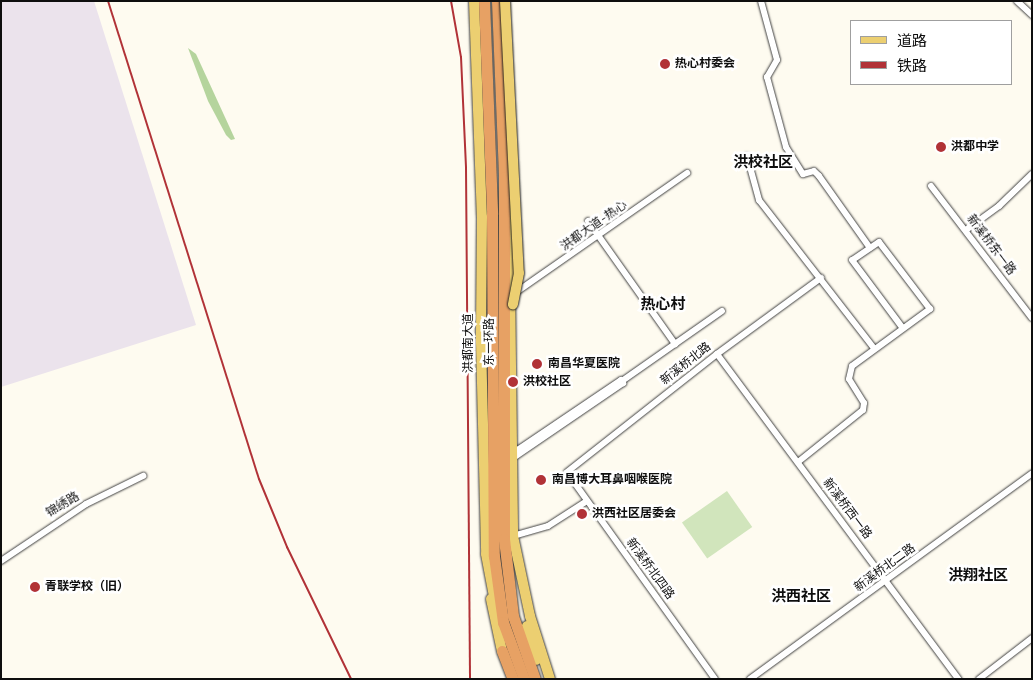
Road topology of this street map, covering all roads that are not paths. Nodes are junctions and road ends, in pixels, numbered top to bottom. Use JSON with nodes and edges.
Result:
{"nodes":[{"id":1,"x":474,"y":1,"type":"edge"},
{"id":2,"x":484,"y":1,"type":"edge"},
{"id":3,"x":498,"y":1,"type":"edge"},
{"id":4,"x":505,"y":1,"type":"edge"},
{"id":5,"x":769,"y":1,"type":"edge"},
{"id":6,"x":1017,"y":1,"type":"edge"},
{"id":7,"x":762,"y":2,"type":"edge"},
{"id":8,"x":1032,"y":15,"type":"edge"},
{"id":9,"x":748,"y":156,"type":"dead end"},
{"id":10,"x":687,"y":174,"type":"dead end"},
{"id":11,"x":1032,"y":174,"type":"edge"},
{"id":12,"x":931,"y":186,"type":"dead end"},
{"id":13,"x":588,"y":220,"type":"dead end"},
{"id":14,"x":966,"y":230,"type":"junction"},
{"id":15,"x":599,"y":236,"type":"junction"},
{"id":16,"x":870,"y":248,"type":"junction"},
{"id":17,"x":821,"y":278,"type":"junction"},
{"id":18,"x":512,"y":299,"type":"junction"},
{"id":19,"x":722,"y":311,"type":"dead end"},
{"id":20,"x":1032,"y":318,"type":"edge"},
{"id":21,"x":902,"y":327,"type":"junction"},
{"id":22,"x":675,"y":344,"type":"junction"},
{"id":23,"x":874,"y":348,"type":"junction"},
{"id":24,"x":718,"y":354,"type":"junction"},
{"id":25,"x":513,"y":456,"type":"junction"},
{"id":26,"x":798,"y":462,"type":"junction"},
{"id":27,"x":567,"y":472,"type":"joint"},
{"id":28,"x":1032,"y":473,"type":"edge"},
{"id":29,"x":143,"y":476,"type":"dead end"},
{"id":30,"x":587,"y":501,"type":"junction"},
{"id":31,"x":514,"y":540,"type":"junction"},
{"id":32,"x":486,"y":554,"type":"junction"},
{"id":33,"x":1,"y":561,"type":"edge"},
{"id":34,"x":887,"y":581,"type":"junction"},
{"id":35,"x":1032,"y":638,"type":"edge"},
{"id":36,"x":502,"y":651,"type":"joint"},
{"id":37,"x":513,"y":679,"type":"edge"},
{"id":38,"x":523,"y":679,"type":"edge"},
{"id":39,"x":535,"y":679,"type":"edge"},
{"id":40,"x":543,"y":679,"type":"edge"},
{"id":41,"x":550,"y":679,"type":"edge"},
{"id":42,"x":715,"y":679,"type":"edge"},
{"id":43,"x":750,"y":679,"type":"edge"},
{"id":44,"x":958,"y":679,"type":"edge"},
{"id":45,"x":979,"y":679,"type":"edge"}],
"edges":[{"from":1,"to":32,"type":"main road","name":"洪都南大道"},
{"from":2,"to":38,"type":"highway","name":"东一环路"},
{"from":3,"to":18,"type":"main road"},
{"from":3,"to":39,"type":"highway","name":"东一环路"},
{"from":4,"to":18,"type":"main road","bridge":true},
{"from":5,"to":7,"type":"street"},
{"from":6,"to":8,"type":"street"},
{"from":7,"to":16,"type":"street"},
{"from":9,"to":17,"type":"street"},
{"from":10,"to":15,"type":"street","name":"洪都大道-热心"},
{"from":11,"to":14,"type":"street"},
{"from":12,"to":14,"type":"street","name":"新溪桥东一路"},
{"from":13,"to":15,"type":"street"},
{"from":14,"to":20,"type":"street","name":"新溪桥东一路"},
{"from":15,"to":18,"type":"street","name":"洪都大道-热心"},
{"from":15,"to":22,"type":"street"},
{"from":16,"to":21,"type":"street"},
{"from":16,"to":21,"type":"street"},
{"from":17,"to":23,"type":"street"},
{"from":17,"to":24,"type":"street","name":"新溪桥北路"},
{"from":18,"to":25,"type":"main road"},
{"from":19,"to":22,"type":"street"},
{"from":21,"to":23,"type":"street"},
{"from":22,"to":25,"type":"street"},
{"from":23,"to":26,"type":"street"},
{"from":24,"to":26,"type":"street","name":"新溪桥西一路"},
{"from":24,"to":27,"type":"street","name":"新溪桥北路"},
{"from":25,"to":31,"type":"main road"},
{"from":26,"to":34,"type":"street","name":"新溪桥西一路"},
{"from":27,"to":30,"type":"street","name":"新溪桥北四路"},
{"from":28,"to":34,"type":"street","name":"新溪桥北二路"},
{"from":29,"to":33,"type":"street","name":"锦绣路"},
{"from":30,"to":31,"type":"street"},
{"from":30,"to":42,"type":"street","name":"新溪桥北四路"},
{"from":31,"to":40,"type":"main road"},
{"from":31,"to":41,"type":"main road"},
{"from":32,"to":36,"type":"main road"},
{"from":32,"to":38,"type":"main road","name":"洪都南大道"},
{"from":34,"to":43,"type":"street","name":"新溪桥北二路"},
{"from":34,"to":44,"type":"street","name":"新溪桥西一路"},
{"from":35,"to":45,"type":"street"},
{"from":36,"to":37,"type":"highway"}]}
